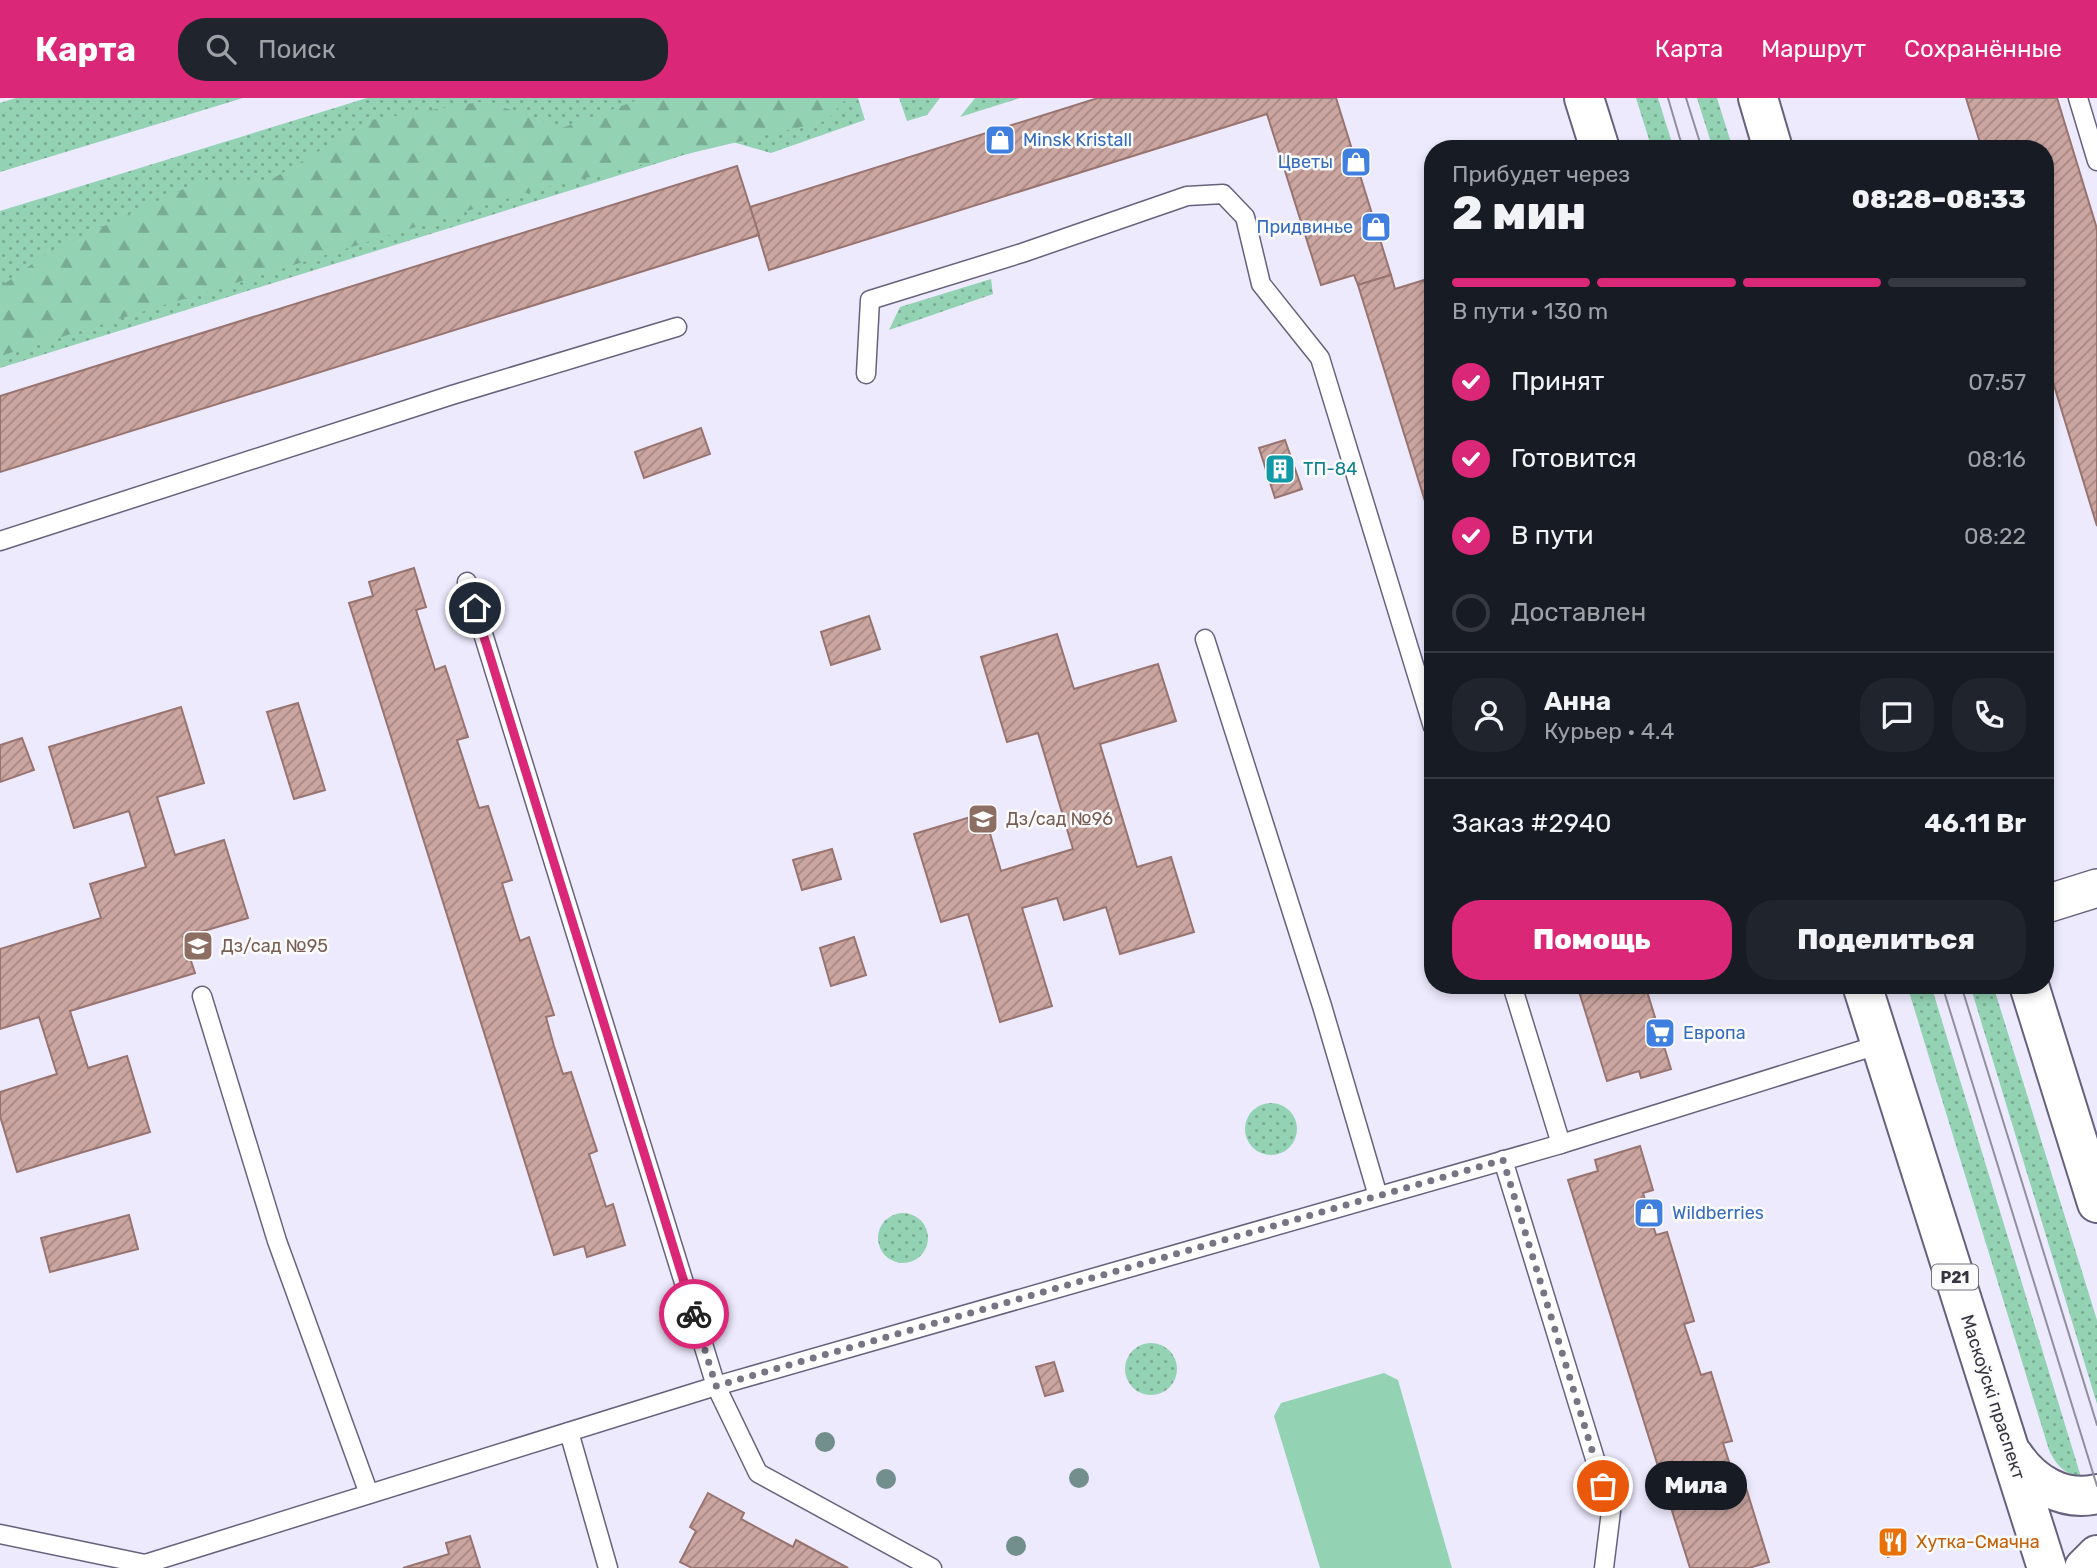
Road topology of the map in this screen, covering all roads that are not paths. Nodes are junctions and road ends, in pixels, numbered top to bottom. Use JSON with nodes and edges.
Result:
{"nodes":[{"id":1,"x":1584,"y":98,"type":"edge"},
{"id":2,"x":1758,"y":98,"type":"edge"},
{"id":3,"x":2078,"y":98,"type":"edge"},
{"id":4,"x":1597,"y":140,"type":"edge"},
{"id":5,"x":1770,"y":140,"type":"edge"},
{"id":6,"x":2097,"y":161,"type":"edge"},
{"id":7,"x":677,"y":327,"type":"dead end"},
{"id":8,"x":866,"y":374,"type":"dead end"},
{"id":9,"x":0,"y":541,"type":"edge"},
{"id":10,"x":467,"y":582,"type":"dead end"},
{"id":11,"x":1205,"y":639,"type":"dead end"},
{"id":12,"x":1424,"y":698,"type":"edge"},
{"id":13,"x":2097,"y":888,"type":"edge"},
{"id":14,"x":2054,"y":901,"type":"edge"},
{"id":15,"x":1515,"y":994,"type":"edge"},
{"id":16,"x":1865,"y":994,"type":"edge"},
{"id":17,"x":2032,"y":994,"type":"edge"},
{"id":18,"x":202,"y":996,"type":"dead end"},
{"id":19,"x":1881,"y":1044,"type":"junction"},
{"id":20,"x":1561,"y":1144,"type":"junction"},
{"id":21,"x":1503,"y":1160,"type":"junction"},
{"id":22,"x":1378,"y":1196,"type":"junction"},
{"id":23,"x":2097,"y":1203,"type":"edge"},
{"id":24,"x":716,"y":1386,"type":"junction"},
{"id":25,"x":569,"y":1432,"type":"junction"},
{"id":26,"x":2005,"y":1435,"type":"junction"},
{"id":27,"x":369,"y":1494,"type":"junction"},
{"id":28,"x":2097,"y":1494,"type":"edge"},
{"id":29,"x":0,"y":1534,"type":"edge"},
{"id":30,"x":2097,"y":1555,"type":"edge"},
{"id":31,"x":138,"y":1566,"type":"edge"},
{"id":32,"x":608,"y":1568,"type":"edge"},
{"id":33,"x":932,"y":1568,"type":"edge"},
{"id":34,"x":1604,"y":1568,"type":"edge"},
{"id":35,"x":2047,"y":1568,"type":"edge"},
{"id":36,"x":2084,"y":1568,"type":"edge"}],
"edges":[{"from":1,"to":4,"type":"main road"},
{"from":2,"to":5,"type":"main road"},
{"from":3,"to":6,"type":"lane"},
{"from":7,"to":9,"type":"lane"},
{"from":8,"to":12,"type":"lane"},
{"from":10,"to":24,"type":"lane"},
{"from":11,"to":22,"type":"lane"},
{"from":13,"to":14,"type":"street"},
{"from":15,"to":20,"type":"lane"},
{"from":16,"to":19,"type":"main road","name":"Маскоўскі праспект","number":"Р21"},
{"from":17,"to":23,"type":"main road"},
{"from":18,"to":27,"type":"lane"},
{"from":19,"to":20,"type":"lane"},
{"from":19,"to":26,"type":"main road","name":"Маскоўскі праспект","number":"Р21"},
{"from":20,"to":21,"type":"lane"},
{"from":21,"to":22,"type":"lane"},
{"from":21,"to":34,"type":"lane"},
{"from":22,"to":24,"type":"lane"},
{"from":24,"to":25,"type":"lane"},
{"from":24,"to":33,"type":"lane"},
{"from":25,"to":27,"type":"lane"},
{"from":25,"to":32,"type":"lane"},
{"from":26,"to":28,"type":"main road"},
{"from":26,"to":35,"type":"main road","name":"Маскоўскі праспект","number":"Р21"},
{"from":27,"to":31,"type":"lane"},
{"from":29,"to":31,"type":"lane"},
{"from":30,"to":36,"type":"main road"}]}
